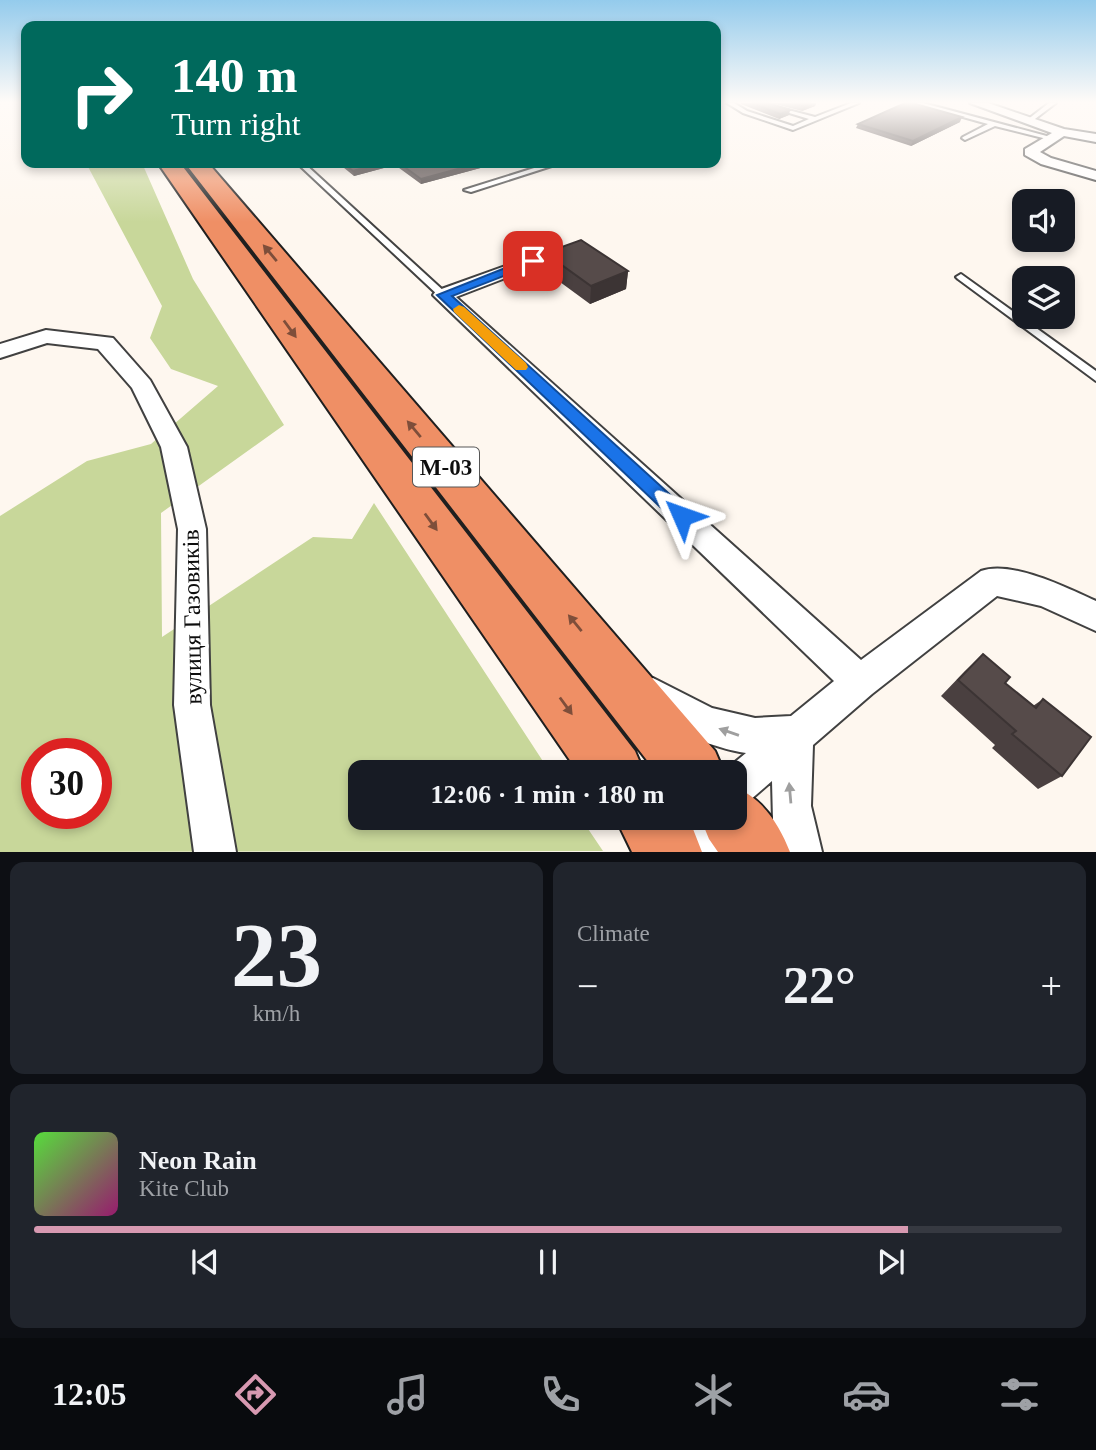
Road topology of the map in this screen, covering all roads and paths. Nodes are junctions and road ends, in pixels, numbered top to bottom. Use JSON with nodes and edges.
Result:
{"nodes":[{"id":1,"x":1045,"y":143,"type":"edge"},
{"id":2,"x":173,"y":168,"type":"edge"},
{"id":3,"x":200,"y":168,"type":"edge"},
{"id":4,"x":305,"y":168,"type":"edge"},
{"id":5,"x":541,"y":168,"type":"edge"},
{"id":6,"x":1096,"y":176,"type":"edge"},
{"id":7,"x":468,"y":190,"type":"dead end"},
{"id":8,"x":533,"y":261,"type":"dead end"},
{"id":9,"x":961,"y":277,"type":"dead end"},
{"id":10,"x":443,"y":295,"type":"junction"},
{"id":11,"x":0,"y":350,"type":"edge"},
{"id":12,"x":1096,"y":377,"type":"edge"},
{"id":13,"x":1096,"y":616,"type":"edge"},
{"id":14,"x":607,"y":663,"type":"junction"},
{"id":15,"x":860,"y":682,"type":"junction"},
{"id":16,"x":796,"y":734,"type":"junction"},
{"id":17,"x":605,"y":760,"type":"edge"},
{"id":18,"x":684,"y":760,"type":"edge"},
{"id":19,"x":747,"y":777,"type":"edge"},
{"id":20,"x":655,"y":830,"type":"edge"},
{"id":21,"x":713,"y":830,"type":"edge"},
{"id":22,"x":741,"y":830,"type":"edge"},
{"id":23,"x":215,"y":852,"type":"edge"},
{"id":24,"x":670,"y":852,"type":"edge"},
{"id":25,"x":710,"y":852,"type":"edge"},
{"id":26,"x":758,"y":852,"type":"edge"},
{"id":27,"x":801,"y":852,"type":"edge"}],
"edges":[{"from":1,"to":6,"type":"street"},
{"from":2,"to":17,"type":"highway","number":"М-03","one_way":true},
{"from":14,"to":3,"type":"highway","number":"М-03","one_way":true},
{"from":4,"to":10,"type":"lane"},
{"from":5,"to":7,"type":"lane"},
{"from":8,"to":10,"type":"street"},
{"from":9,"to":12,"type":"lane"},
{"from":10,"to":15,"type":"street"},
{"from":11,"to":23,"type":"street","name":"вулиця Газовиків"},
{"from":13,"to":15,"type":"street"},
{"from":16,"to":14,"type":"street","one_way":true},
{"from":14,"to":18,"type":"highway","number":"М-03"},
{"from":15,"to":16,"type":"street"},
{"from":16,"to":19,"type":"street"},
{"from":27,"to":16,"type":"street","one_way":true},
{"from":20,"to":24,"type":"highway"},
{"from":21,"to":25,"type":"street"},
{"from":22,"to":26,"type":"highway"}]}
